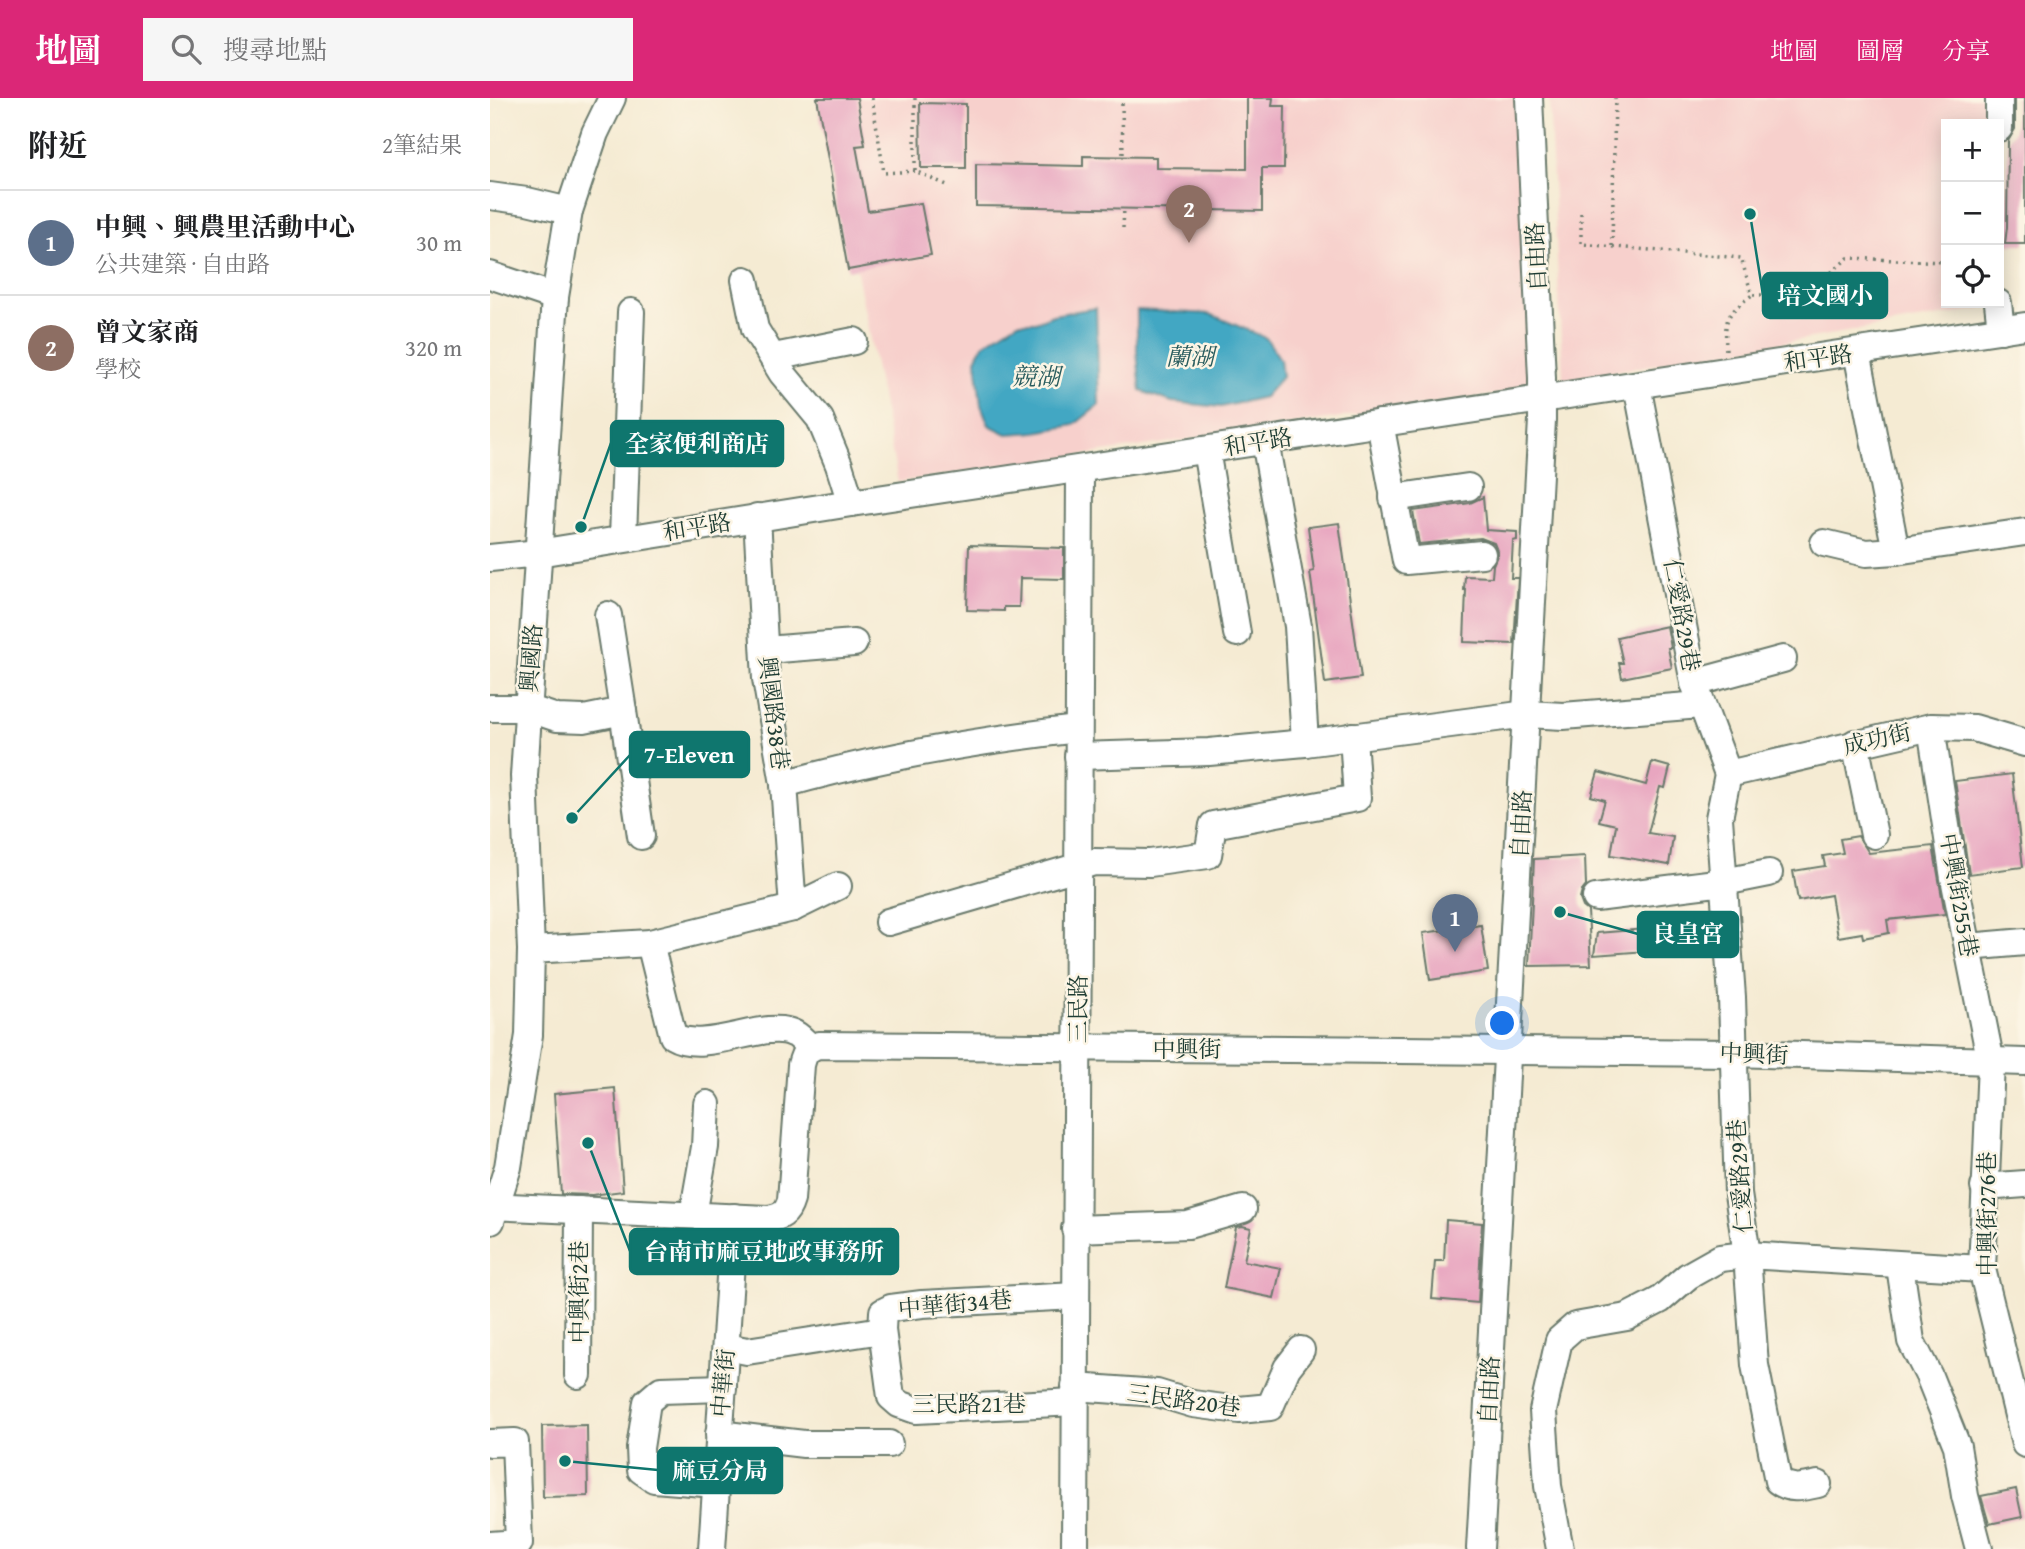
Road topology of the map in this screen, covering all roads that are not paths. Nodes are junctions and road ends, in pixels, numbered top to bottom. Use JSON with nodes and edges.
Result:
{"nodes":[{"id":1,"x":612,"y":98,"type":"edge"},
{"id":2,"x":1529,"y":98,"type":"edge"},
{"id":3,"x":1999,"y":98,"type":"edge"},
{"id":4,"x":1999,"y":119,"type":"edge"},
{"id":5,"x":490,"y":196,"type":"edge"},
{"id":6,"x":569,"y":211,"type":"junction"},
{"id":7,"x":490,"y":275,"type":"edge"},
{"id":8,"x":745,"y":280,"type":"dead end"},
{"id":9,"x":555,"y":297,"type":"junction"},
{"id":10,"x":2001,"y":308,"type":"edge"},
{"id":11,"x":631,"y":312,"type":"dead end"},
{"id":12,"x":2013,"y":328,"type":"edge"},
{"id":13,"x":853,"y":341,"type":"dead end"},
{"id":14,"x":1857,"y":352,"type":"junction"},
{"id":15,"x":774,"y":357,"type":"junction"},
{"id":16,"x":1637,"y":385,"type":"junction"},
{"id":17,"x":1542,"y":399,"type":"junction"},
{"id":18,"x":1380,"y":423,"type":"junction"},
{"id":19,"x":1265,"y":441,"type":"junction"},
{"id":20,"x":1206,"y":450,"type":"junction"},
{"id":21,"x":1080,"y":470,"type":"junction"},
{"id":22,"x":1468,"y":487,"type":"dead end"},
{"id":23,"x":1393,"y":498,"type":"junction"},
{"id":24,"x":851,"y":503,"type":"junction"},
{"id":25,"x":757,"y":517,"type":"junction"},
{"id":26,"x":2025,"y":532,"type":"edge"},
{"id":27,"x":623,"y":538,"type":"junction"},
{"id":28,"x":1824,"y":542,"type":"dead end"},
{"id":29,"x":1896,"y":551,"type":"junction"},
{"id":30,"x":538,"y":553,"type":"junction"},
{"id":31,"x":1482,"y":554,"type":"dead end"},
{"id":32,"x":490,"y":558,"type":"edge"},
{"id":33,"x":608,"y":615,"type":"dead end"},
{"id":34,"x":1237,"y":633,"type":"dead end"},
{"id":35,"x":853,"y":643,"type":"dead end"},
{"id":36,"x":766,"y":650,"type":"junction"},
{"id":37,"x":1783,"y":659,"type":"dead end"},
{"id":38,"x":1698,"y":694,"type":"junction"},
{"id":39,"x":490,"y":708,"type":"edge"},
{"id":40,"x":527,"y":708,"type":"junction"},
{"id":41,"x":623,"y":711,"type":"junction"},
{"id":42,"x":1527,"y":714,"type":"junction"},
{"id":43,"x":1931,"y":727,"type":"junction"},
{"id":44,"x":1078,"y":729,"type":"junction"},
{"id":45,"x":1353,"y":736,"type":"junction"},
{"id":46,"x":1305,"y":743,"type":"junction"},
{"id":47,"x":1855,"y":743,"type":"junction"},
{"id":48,"x":2025,"y":743,"type":"edge"},
{"id":49,"x":1078,"y":756,"type":"junction"},
{"id":50,"x":1728,"y":774,"type":"junction"},
{"id":51,"x":784,"y":784,"type":"junction"},
{"id":52,"x":1874,"y":835,"type":"dead end"},
{"id":53,"x":641,"y":836,"type":"dead end"},
{"id":54,"x":1078,"y":867,"type":"junction"},
{"id":55,"x":1769,"y":873,"type":"dead end"},
{"id":56,"x":1724,"y":882,"type":"junction"},
{"id":57,"x":838,"y":886,"type":"dead end"},
{"id":58,"x":1596,"y":898,"type":"dead end"},
{"id":59,"x":793,"y":908,"type":"junction"},
{"id":60,"x":888,"y":922,"type":"dead end"},
{"id":61,"x":2025,"y":942,"type":"edge"},
{"id":62,"x":650,"y":943,"type":"junction"},
{"id":63,"x":1968,"y":947,"type":"junction"},
{"id":64,"x":531,"y":950,"type":"junction"},
{"id":65,"x":810,"y":1047,"type":"junction"},
{"id":66,"x":1078,"y":1049,"type":"junction"},
{"id":67,"x":1508,"y":1052,"type":"junction"},
{"id":68,"x":1734,"y":1053,"type":"junction"},
{"id":69,"x":2025,"y":1062,"type":"edge"},
{"id":70,"x":1991,"y":1063,"type":"junction"},
{"id":71,"x":707,"y":1104,"type":"dead end"},
{"id":72,"x":2025,"y":1184,"type":"edge"},
{"id":73,"x":1984,"y":1187,"type":"junction"},
{"id":74,"x":1243,"y":1209,"type":"dead end"},
{"id":75,"x":579,"y":1210,"type":"junction"},
{"id":76,"x":492,"y":1212,"type":"edge"},
{"id":77,"x":692,"y":1215,"type":"junction"},
{"id":78,"x":734,"y":1217,"type":"junction"},
{"id":79,"x":1075,"y":1229,"type":"junction"},
{"id":80,"x":1747,"y":1255,"type":"junction"},
{"id":81,"x":1900,"y":1266,"type":"junction"},
{"id":82,"x":1982,"y":1269,"type":"junction"},
{"id":83,"x":1076,"y":1296,"type":"junction"},
{"id":84,"x":882,"y":1330,"type":"junction"},
{"id":85,"x":727,"y":1347,"type":"junction"},
{"id":86,"x":1301,"y":1350,"type":"dead end"},
{"id":87,"x":578,"y":1375,"type":"dead end"},
{"id":88,"x":723,"y":1388,"type":"junction"},
{"id":89,"x":1075,"y":1394,"type":"junction"},
{"id":90,"x":2023,"y":1429,"type":"edge"},
{"id":91,"x":719,"y":1434,"type":"junction"},
{"id":92,"x":490,"y":1443,"type":"edge"},
{"id":93,"x":889,"y":1444,"type":"dead end"},
{"id":94,"x":1818,"y":1484,"type":"dead end"},
{"id":95,"x":716,"y":1485,"type":"junction"},
{"id":96,"x":490,"y":1545,"type":"edge"},
{"id":97,"x":712,"y":1549,"type":"edge"},
{"id":98,"x":1075,"y":1549,"type":"edge"},
{"id":99,"x":1480,"y":1549,"type":"edge"},
{"id":100,"x":1560,"y":1549,"type":"edge"},
{"id":101,"x":1979,"y":1549,"type":"edge"}],
"edges":[{"from":1,"to":6,"type":"street","name":"興國路"},
{"from":2,"to":17,"type":"street","name":"自由路"},
{"from":3,"to":4,"type":"street"},
{"from":5,"to":6,"type":"street"},
{"from":6,"to":9,"type":"street","name":"興國路"},
{"from":7,"to":9,"type":"street"},
{"from":8,"to":15,"type":"street"},
{"from":9,"to":30,"type":"street","name":"興國路"},
{"from":10,"to":12,"type":"street"},
{"from":11,"to":27,"type":"street"},
{"from":12,"to":14,"type":"street","name":"和平路"},
{"from":13,"to":15,"type":"street"},
{"from":14,"to":16,"type":"street","name":"和平路"},
{"from":14,"to":29,"type":"street"},
{"from":15,"to":24,"type":"street"},
{"from":16,"to":17,"type":"street","name":"和平路"},
{"from":16,"to":38,"type":"street","name":"仁愛路29巷"},
{"from":17,"to":18,"type":"street","name":"和平路"},
{"from":17,"to":42,"type":"street","name":"自由路"},
{"from":18,"to":19,"type":"street","name":"和平路"},
{"from":18,"to":23,"type":"street"},
{"from":19,"to":20,"type":"street","name":"和平路"},
{"from":19,"to":46,"type":"street"},
{"from":20,"to":21,"type":"street","name":"和平路"},
{"from":20,"to":34,"type":"street"},
{"from":21,"to":24,"type":"street","name":"和平路"},
{"from":21,"to":44,"type":"street","name":"三民路"},
{"from":22,"to":23,"type":"street"},
{"from":23,"to":31,"type":"street"},
{"from":24,"to":25,"type":"street","name":"和平路"},
{"from":25,"to":27,"type":"street","name":"和平路"},
{"from":25,"to":36,"type":"street","name":"興國路38巷"},
{"from":26,"to":29,"type":"street"},
{"from":27,"to":30,"type":"street","name":"和平路"},
{"from":28,"to":29,"type":"street"},
{"from":30,"to":32,"type":"street","name":"和平路"},
{"from":30,"to":40,"type":"street","name":"興國路"},
{"from":33,"to":41,"type":"street"},
{"from":35,"to":36,"type":"street"},
{"from":36,"to":51,"type":"street","name":"興國路38巷"},
{"from":37,"to":38,"type":"street"},
{"from":38,"to":42,"type":"street"},
{"from":38,"to":50,"type":"street","name":"仁愛路29巷"},
{"from":39,"to":40,"type":"street"},
{"from":40,"to":41,"type":"street"},
{"from":40,"to":64,"type":"street","name":"興國路"},
{"from":41,"to":53,"type":"street"},
{"from":42,"to":45,"type":"street"},
{"from":42,"to":67,"type":"street","name":"自由路"},
{"from":43,"to":47,"type":"street","name":"成功街"},
{"from":43,"to":48,"type":"street","name":"成功街"},
{"from":43,"to":63,"type":"street","name":"中興街255巷"},
{"from":44,"to":49,"type":"street","name":"三民路"},
{"from":44,"to":51,"type":"street"},
{"from":45,"to":46,"type":"street"},
{"from":45,"to":54,"type":"street"},
{"from":46,"to":49,"type":"street"},
{"from":47,"to":50,"type":"street","name":"成功街"},
{"from":47,"to":52,"type":"street"},
{"from":49,"to":54,"type":"street","name":"三民路"},
{"from":50,"to":56,"type":"street","name":"仁愛路29巷"},
{"from":51,"to":59,"type":"street","name":"興國路38巷"},
{"from":54,"to":60,"type":"street"},
{"from":54,"to":66,"type":"street","name":"三民路"},
{"from":55,"to":56,"type":"street"},
{"from":56,"to":58,"type":"street"},
{"from":56,"to":68,"type":"street","name":"仁愛路29巷"},
{"from":57,"to":59,"type":"street"},
{"from":59,"to":62,"type":"street"},
{"from":61,"to":63,"type":"street"},
{"from":62,"to":64,"type":"street"},
{"from":62,"to":65,"type":"street"},
{"from":63,"to":70,"type":"street","name":"中興街255巷"},
{"from":64,"to":76,"type":"street","name":"興國路"},
{"from":65,"to":66,"type":"street","name":"中興街"},
{"from":65,"to":78,"type":"street"},
{"from":66,"to":67,"type":"street","name":"中興街"},
{"from":66,"to":79,"type":"street","name":"三民路"},
{"from":67,"to":68,"type":"street","name":"中興街"},
{"from":67,"to":99,"type":"street","name":"自由路"},
{"from":68,"to":70,"type":"street","name":"中興街"},
{"from":68,"to":80,"type":"street","name":"仁愛路29巷"},
{"from":69,"to":70,"type":"street","name":"中興街"},
{"from":70,"to":73,"type":"street","name":"中興街276巷"},
{"from":71,"to":77,"type":"street"},
{"from":72,"to":73,"type":"street"},
{"from":73,"to":82,"type":"street","name":"中興街276巷"},
{"from":74,"to":79,"type":"street"},
{"from":75,"to":76,"type":"street"},
{"from":75,"to":77,"type":"street"},
{"from":75,"to":87,"type":"street","name":"中興街2巷"},
{"from":77,"to":78,"type":"street"},
{"from":78,"to":85,"type":"street","name":"中華街"},
{"from":79,"to":83,"type":"street","name":"三民路"},
{"from":80,"to":81,"type":"street"},
{"from":80,"to":94,"type":"street"},
{"from":80,"to":100,"type":"street","name":"仁愛路29巷"},
{"from":81,"to":82,"type":"street"},
{"from":81,"to":101,"type":"street"},
{"from":82,"to":90,"type":"street","name":"中興街276巷"},
{"from":83,"to":84,"type":"street","name":"中華街34巷"},
{"from":83,"to":89,"type":"street","name":"三民路"},
{"from":84,"to":85,"type":"street","name":"中華街34巷"},
{"from":84,"to":89,"type":"street","name":"三民路21巷"},
{"from":85,"to":88,"type":"street","name":"中華街"},
{"from":86,"to":89,"type":"street","name":"三民路20巷"},
{"from":88,"to":91,"type":"street","name":"中華街"},
{"from":88,"to":95,"type":"street"},
{"from":89,"to":98,"type":"street","name":"三民路"},
{"from":91,"to":93,"type":"street"},
{"from":91,"to":95,"type":"street","name":"中華街"},
{"from":92,"to":96,"type":"street"},
{"from":95,"to":97,"type":"street","name":"中華街"}]}
